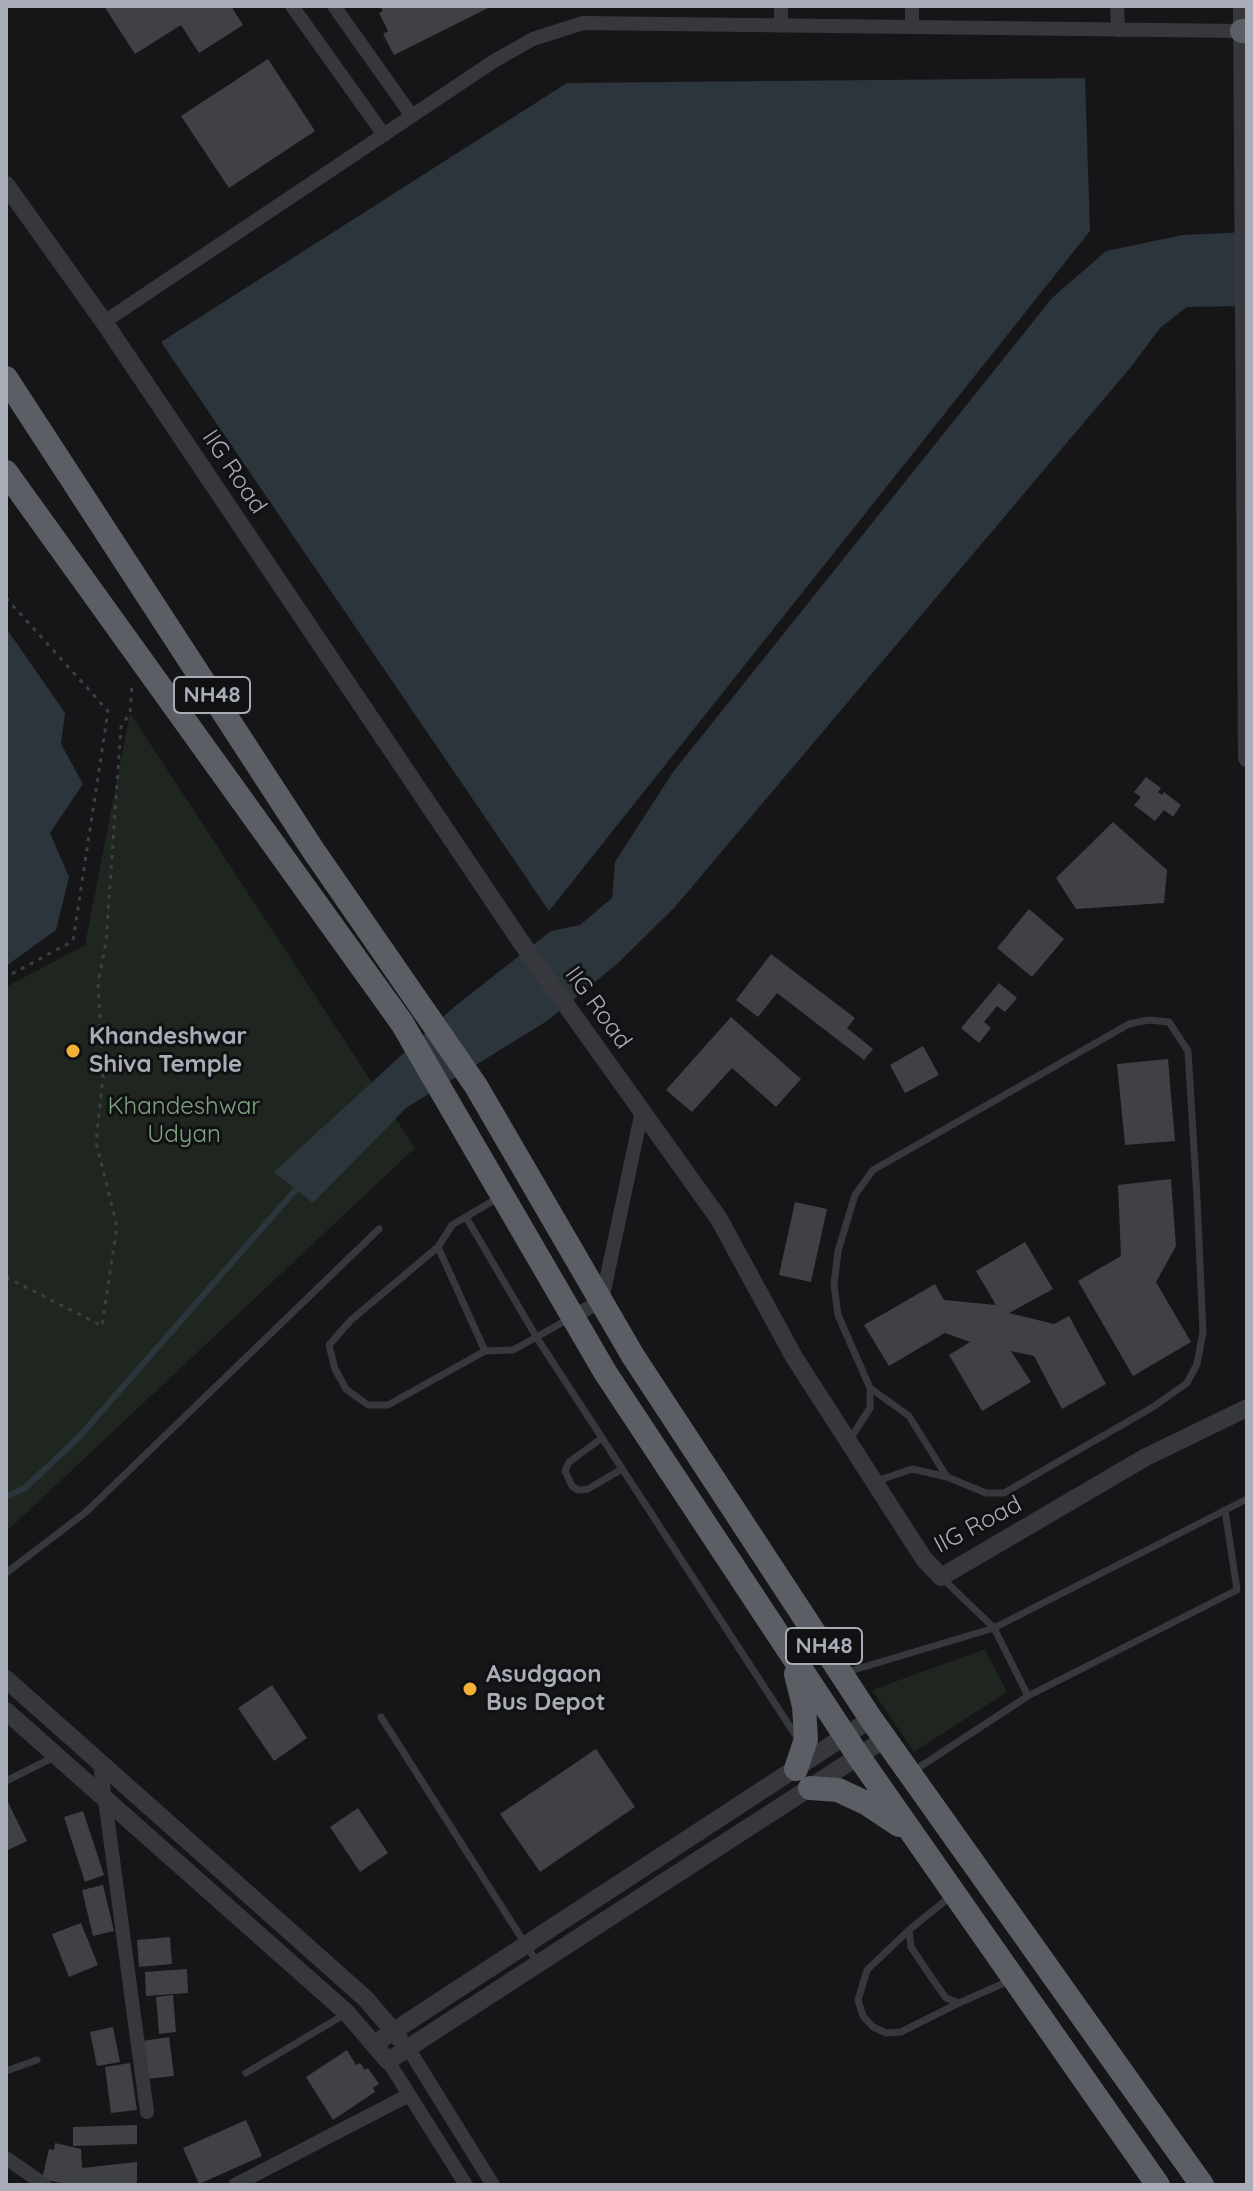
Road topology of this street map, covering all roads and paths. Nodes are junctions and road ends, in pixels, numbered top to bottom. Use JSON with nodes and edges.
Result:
{"nodes":[{"id":1,"x":292,"y":6,"type":"edge"},
{"id":2,"x":334,"y":6,"type":"edge"},
{"id":3,"x":579,"y":6,"type":"edge"},
{"id":4,"x":781,"y":6,"type":"edge"},
{"id":5,"x":912,"y":6,"type":"edge"},
{"id":6,"x":1117,"y":6,"type":"edge"},
{"id":7,"x":1242,"y":6,"type":"edge"},
{"id":8,"x":583,"y":23,"type":"junction"},
{"id":9,"x":781,"y":26,"type":"junction"},
{"id":10,"x":912,"y":27,"type":"junction"},
{"id":11,"x":1118,"y":30,"type":"junction"},
{"id":12,"x":1244,"y":31,"type":"edge"},
{"id":13,"x":412,"y":116,"type":"junction"},
{"id":14,"x":384,"y":135,"type":"junction"},
{"id":15,"x":6,"y":185,"type":"edge"},
{"id":16,"x":104,"y":322,"type":"junction"},
{"id":17,"x":6,"y":378,"type":"edge"},
{"id":18,"x":6,"y":472,"type":"edge"},
{"id":19,"x":6,"y":598,"type":"edge"},
{"id":20,"x":135,"y":655,"type":"junction"},
{"id":21,"x":1247,"y":758,"type":"edge"},
{"id":22,"x":6,"y":977,"type":"edge"},
{"id":23,"x":642,"y":1111,"type":"junction"},
{"id":24,"x":504,"y":1195,"type":"junction"},
{"id":25,"x":466,"y":1217,"type":"junction"},
{"id":26,"x":379,"y":1229,"type":"dead end"},
{"id":27,"x":438,"y":1247,"type":"junction"},
{"id":28,"x":6,"y":1277,"type":"edge"},
{"id":29,"x":602,"y":1300,"type":"junction"},
{"id":30,"x":573,"y":1317,"type":"junction"},
{"id":31,"x":537,"y":1338,"type":"junction"},
{"id":32,"x":485,"y":1351,"type":"junction"},
{"id":33,"x":870,"y":1388,"type":"junction"},
{"id":34,"x":1247,"y":1408,"type":"edge"},
{"id":35,"x":602,"y":1438,"type":"junction"},
{"id":36,"x":847,"y":1443,"type":"junction"},
{"id":37,"x":622,"y":1469,"type":"junction"},
{"id":38,"x":947,"y":1477,"type":"junction"},
{"id":39,"x":872,"y":1483,"type":"junction"},
{"id":40,"x":1247,"y":1499,"type":"edge"},
{"id":41,"x":1225,"y":1510,"type":"junction"},
{"id":42,"x":6,"y":1573,"type":"edge"},
{"id":43,"x":941,"y":1577,"type":"junction"},
{"id":44,"x":994,"y":1628,"type":"junction"},
{"id":45,"x":792,"y":1656,"type":"junction"},
{"id":46,"x":843,"y":1674,"type":"junction"},
{"id":47,"x":6,"y":1679,"type":"edge"},
{"id":48,"x":1028,"y":1696,"type":"junction"},
{"id":49,"x":381,"y":1717,"type":"dead end"},
{"id":50,"x":871,"y":1719,"type":"junction"},
{"id":51,"x":10,"y":1722,"type":"edge"},
{"id":52,"x":885,"y":1739,"type":"junction"},
{"id":53,"x":852,"y":1747,"type":"junction"},
{"id":54,"x":56,"y":1757,"type":"junction"},
{"id":55,"x":100,"y":1763,"type":"junction"},
{"id":56,"x":803,"y":1768,"type":"junction"},
{"id":57,"x":911,"y":1774,"type":"junction"},
{"id":58,"x":6,"y":1781,"type":"edge"},
{"id":59,"x":106,"y":1801,"type":"junction"},
{"id":60,"x":911,"y":1833,"type":"junction"},
{"id":61,"x":954,"y":1895,"type":"junction"},
{"id":62,"x":909,"y":1930,"type":"junction"},
{"id":63,"x":526,"y":1945,"type":"junction"},
{"id":64,"x":538,"y":1964,"type":"junction"},
{"id":65,"x":1013,"y":1979,"type":"junction"},
{"id":66,"x":959,"y":2003,"type":"junction"},
{"id":67,"x":347,"y":2013,"type":"junction"},
{"id":68,"x":393,"y":2031,"type":"junction"},
{"id":69,"x":374,"y":2044,"type":"junction"},
{"id":70,"x":408,"y":2048,"type":"junction"},
{"id":71,"x":37,"y":2060,"type":"dead end"},
{"id":72,"x":388,"y":2061,"type":"junction"},
{"id":73,"x":6,"y":2071,"type":"edge"},
{"id":74,"x":246,"y":2073,"type":"dead end"},
{"id":75,"x":409,"y":2095,"type":"junction"},
{"id":76,"x":147,"y":2112,"type":"dead end"},
{"id":77,"x":6,"y":2158,"type":"edge"},
{"id":78,"x":45,"y":2185,"type":"edge"},
{"id":79,"x":235,"y":2185,"type":"edge"},
{"id":80,"x":466,"y":2185,"type":"edge"},
{"id":81,"x":493,"y":2185,"type":"edge"},
{"id":82,"x":1158,"y":2185,"type":"edge"},
{"id":83,"x":1202,"y":2185,"type":"edge"}],
"edges":[{"from":1,"to":14,"type":"street"},
{"from":2,"to":13,"type":"street"},
{"from":3,"to":8,"type":"street"},
{"from":4,"to":9,"type":"street"},
{"from":5,"to":10,"type":"street"},
{"from":6,"to":11,"type":"street"},
{"from":7,"to":12,"type":"street"},
{"from":8,"to":9,"type":"street"},
{"from":8,"to":13,"type":"street"},
{"from":9,"to":10,"type":"street"},
{"from":10,"to":11,"type":"street"},
{"from":11,"to":12,"type":"street"},
{"from":12,"to":21,"type":"street"},
{"from":13,"to":14,"type":"street"},
{"from":14,"to":16,"type":"street"},
{"from":15,"to":16,"type":"street","name":"IIG Road"},
{"from":16,"to":23,"type":"street","name":"IIG Road"},
{"from":17,"to":29,"type":"highway","number":"NH48"},
{"from":18,"to":20,"type":"highway","number":"NH48"},
{"from":19,"to":22,"type":"path"},
{"from":20,"to":24,"type":"highway","number":"NH48"},
{"from":20,"to":28,"type":"path"},
{"from":23,"to":29,"type":"street"},
{"from":23,"to":36,"type":"street","name":"IIG Road"},
{"from":24,"to":25,"type":"lane"},
{"from":24,"to":30,"type":"highway","number":"NH48"},
{"from":25,"to":27,"type":"lane"},
{"from":25,"to":31,"type":"lane"},
{"from":26,"to":42,"type":"lane"},
{"from":27,"to":32,"type":"lane"},
{"from":27,"to":32,"type":"lane"},
{"from":29,"to":30,"type":"street"},
{"from":29,"to":46,"type":"highway","number":"NH48"},
{"from":30,"to":31,"type":"lane"},
{"from":30,"to":45,"type":"highway","number":"NH48"},
{"from":31,"to":32,"type":"lane"},
{"from":31,"to":35,"type":"lane"},
{"from":33,"to":36,"type":"lane"},
{"from":33,"to":38,"type":"lane"},
{"from":33,"to":38,"type":"lane"},
{"from":34,"to":43,"type":"street","name":"IIG Road"},
{"from":35,"to":37,"type":"lane"},
{"from":35,"to":37,"type":"lane"},
{"from":36,"to":39,"type":"street","name":"IIG Road"},
{"from":37,"to":56,"type":"lane"},
{"from":38,"to":39,"type":"lane"},
{"from":39,"to":43,"type":"street","name":"IIG Road"},
{"from":40,"to":41,"type":"lane"},
{"from":41,"to":44,"type":"lane"},
{"from":41,"to":48,"type":"lane"},
{"from":43,"to":44,"type":"lane"},
{"from":44,"to":46,"type":"lane"},
{"from":44,"to":48,"type":"lane"},
{"from":45,"to":53,"type":"highway","number":"NH48"},
{"from":45,"to":56,"type":"highway"},
{"from":46,"to":50,"type":"highway","number":"NH48"},
{"from":47,"to":55,"type":"street"},
{"from":48,"to":57,"type":"lane"},
{"from":49,"to":63,"type":"lane"},
{"from":50,"to":52,"type":"highway","number":"NH48"},
{"from":50,"to":53,"type":"street"},
{"from":51,"to":54,"type":"street"},
{"from":52,"to":53,"type":"street"},
{"from":52,"to":57,"type":"highway","number":"NH48"},
{"from":53,"to":56,"type":"street"},
{"from":53,"to":60,"type":"highway","number":"NH48"},
{"from":54,"to":58,"type":"lane"},
{"from":54,"to":59,"type":"street"},
{"from":55,"to":59,"type":"street"},
{"from":55,"to":68,"type":"street"},
{"from":56,"to":60,"type":"highway"},
{"from":56,"to":63,"type":"street"},
{"from":56,"to":64,"type":"street"},
{"from":57,"to":83,"type":"highway","number":"NH48"},
{"from":59,"to":67,"type":"street"},
{"from":59,"to":76,"type":"street"},
{"from":60,"to":61,"type":"highway","number":"NH48"},
{"from":61,"to":62,"type":"lane"},
{"from":61,"to":65,"type":"highway","number":"NH48"},
{"from":62,"to":66,"type":"lane"},
{"from":62,"to":66,"type":"lane"},
{"from":63,"to":64,"type":"lane"},
{"from":63,"to":68,"type":"street"},
{"from":64,"to":70,"type":"street"},
{"from":65,"to":66,"type":"lane"},
{"from":65,"to":82,"type":"highway","number":"NH48"},
{"from":67,"to":69,"type":"street"},
{"from":67,"to":74,"type":"lane"},
{"from":68,"to":69,"type":"street"},
{"from":68,"to":70,"type":"street"},
{"from":69,"to":72,"type":"street"},
{"from":70,"to":72,"type":"street"},
{"from":70,"to":81,"type":"street"},
{"from":71,"to":73,"type":"lane"},
{"from":72,"to":75,"type":"street"},
{"from":75,"to":79,"type":"street"},
{"from":75,"to":80,"type":"street"},
{"from":77,"to":78,"type":"street"}]}
